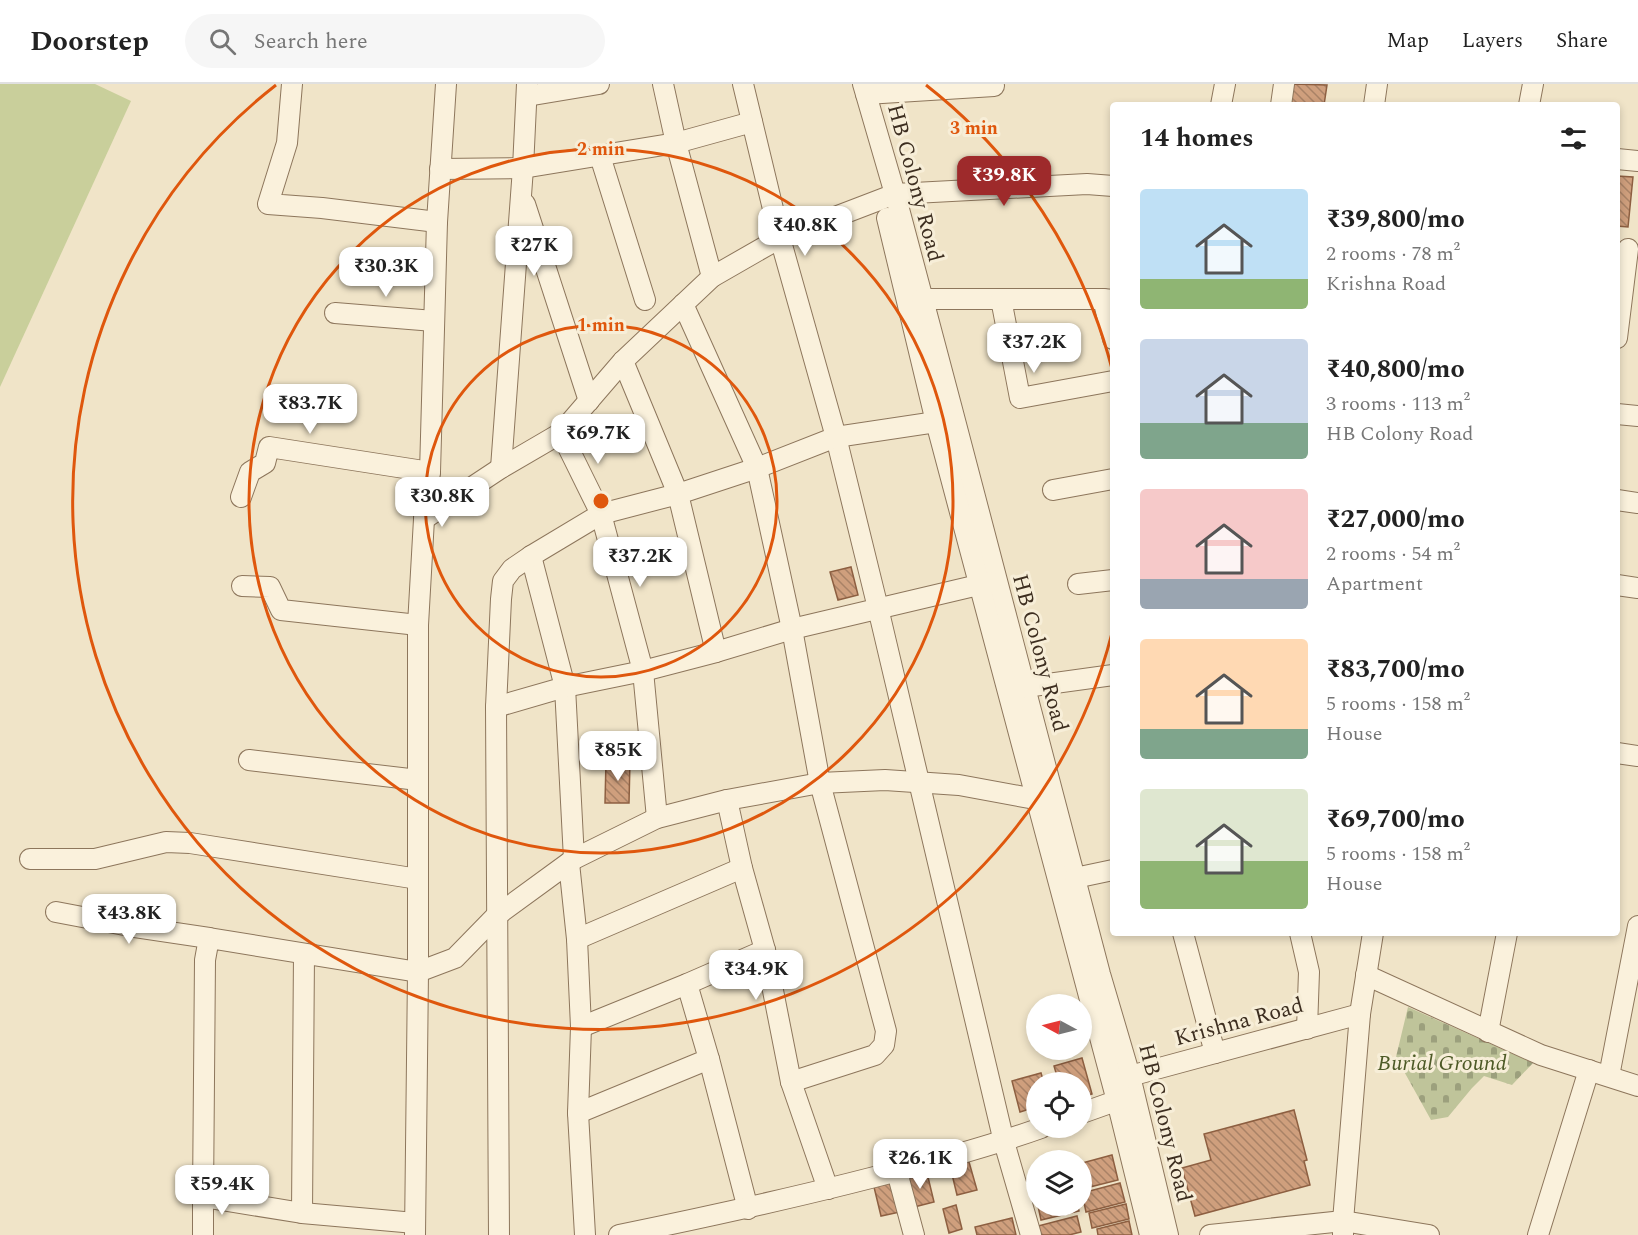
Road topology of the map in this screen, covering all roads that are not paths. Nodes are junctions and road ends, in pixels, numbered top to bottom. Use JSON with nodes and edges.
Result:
{"nodes":[{"id":1,"x":292,"y":84,"type":"edge"},
{"id":2,"x":446,"y":84,"type":"edge"},
{"id":3,"x":599,"y":84,"type":"edge"},
{"id":4,"x":663,"y":84,"type":"edge"},
{"id":5,"x":743,"y":84,"type":"edge"},
{"id":6,"x":1225,"y":84,"type":"edge"},
{"id":7,"x":1284,"y":84,"type":"edge"},
{"id":8,"x":1377,"y":84,"type":"edge"},
{"id":9,"x":1533,"y":84,"type":"edge"},
{"id":10,"x":994,"y":86,"type":"dead end"},
{"id":11,"x":860,"y":87,"type":"edge"},
{"id":12,"x":527,"y":90,"type":"edge"},
{"id":13,"x":1222,"y":102,"type":"edge"},
{"id":14,"x":1281,"y":102,"type":"edge"},
{"id":15,"x":1374,"y":102,"type":"edge"},
{"id":16,"x":1530,"y":102,"type":"edge"},
{"id":17,"x":752,"y":122,"type":"junction"},
{"id":18,"x":676,"y":143,"type":"junction"},
{"id":19,"x":600,"y":156,"type":"junction"},
{"id":20,"x":1620,"y":159,"type":"edge"},
{"id":21,"x":1638,"y":161,"type":"edge"},
{"id":22,"x":523,"y":168,"type":"junction"},
{"id":23,"x":440,"y":169,"type":"junction"},
{"id":24,"x":1110,"y":186,"type":"edge"},
{"id":25,"x":521,"y":193,"type":"junction"},
{"id":26,"x":889,"y":197,"type":"junction"},
{"id":27,"x":437,"y":222,"type":"junction"},
{"id":28,"x":780,"y":238,"type":"junction"},
{"id":29,"x":1628,"y":249,"type":"edge"},
{"id":30,"x":712,"y":277,"type":"junction"},
{"id":31,"x":922,"y":299,"type":"junction"},
{"id":32,"x":1001,"y":299,"type":"junction"},
{"id":33,"x":645,"y":300,"type":"dead end"},
{"id":34,"x":1108,"y":300,"type":"edge"},
{"id":35,"x":683,"y":303,"type":"junction"},
{"id":36,"x":335,"y":313,"type":"dead end"},
{"id":37,"x":1620,"y":314,"type":"edge"},
{"id":38,"x":1110,"y":316,"type":"edge"},
{"id":39,"x":434,"y":321,"type":"junction"},
{"id":40,"x":622,"y":361,"type":"junction"},
{"id":41,"x":1110,"y":382,"type":"edge"},
{"id":42,"x":589,"y":401,"type":"junction"},
{"id":43,"x":1620,"y":414,"type":"edge"},
{"id":44,"x":1638,"y":416,"type":"edge"},
{"id":45,"x":936,"y":422,"type":"junction"},
{"id":46,"x":561,"y":433,"type":"junction"},
{"id":47,"x":836,"y":437,"type":"junction"},
{"id":48,"x":501,"y":468,"type":"junction"},
{"id":49,"x":757,"y":468,"type":"junction"},
{"id":50,"x":430,"y":472,"type":"junction"},
{"id":51,"x":1110,"y":480,"type":"edge"},
{"id":52,"x":1053,"y":490,"type":"dead end"},
{"id":53,"x":678,"y":494,"type":"junction"},
{"id":54,"x":241,"y":497,"type":"dead end"},
{"id":55,"x":1620,"y":500,"type":"edge"},
{"id":56,"x":1638,"y":503,"type":"edge"},
{"id":57,"x":601,"y":514,"type":"junction"},
{"id":58,"x":424,"y":519,"type":"junction"},
{"id":59,"x":531,"y":556,"type":"junction"},
{"id":60,"x":1110,"y":580,"type":"edge"},
{"id":61,"x":988,"y":583,"type":"junction"},
{"id":62,"x":1078,"y":584,"type":"dead end"},
{"id":63,"x":1620,"y":585,"type":"edge"},
{"id":64,"x":242,"y":586,"type":"dead end"},
{"id":65,"x":1638,"y":588,"type":"edge"},
{"id":66,"x":879,"y":608,"type":"junction"},
{"id":67,"x":418,"y":625,"type":"junction"},
{"id":68,"x":792,"y":629,"type":"junction"},
{"id":69,"x":716,"y":652,"type":"junction"},
{"id":70,"x":643,"y":671,"type":"junction"},
{"id":71,"x":1110,"y":675,"type":"edge"},
{"id":72,"x":565,"y":687,"type":"junction"},
{"id":73,"x":1015,"y":688,"type":"junction"},
{"id":74,"x":496,"y":706,"type":"junction"},
{"id":75,"x":1620,"y":753,"type":"edge"},
{"id":76,"x":1638,"y":756,"type":"edge"},
{"id":77,"x":249,"y":760,"type":"dead end"},
{"id":78,"x":418,"y":780,"type":"junction"},
{"id":79,"x":920,"y":782,"type":"junction"},
{"id":80,"x":820,"y":783,"type":"junction"},
{"id":81,"x":1035,"y":799,"type":"junction"},
{"id":82,"x":727,"y":800,"type":"junction"},
{"id":83,"x":657,"y":818,"type":"junction"},
{"id":84,"x":30,"y":859,"type":"dead end"},
{"id":85,"x":572,"y":861,"type":"junction"},
{"id":86,"x":742,"y":868,"type":"junction"},
{"id":87,"x":1110,"y":871,"type":"edge"},
{"id":88,"x":1075,"y":878,"type":"junction"},
{"id":89,"x":418,"y":879,"type":"junction"},
{"id":90,"x":56,"y":912,"type":"dead end"},
{"id":91,"x":496,"y":916,"type":"junction"},
{"id":92,"x":1638,"y":926,"type":"edge"},
{"id":93,"x":1185,"y":936,"type":"edge"},
{"id":94,"x":1301,"y":936,"type":"edge"},
{"id":95,"x":1372,"y":936,"type":"edge"},
{"id":96,"x":1506,"y":936,"type":"edge"},
{"id":97,"x":209,"y":938,"type":"junction"},
{"id":98,"x":577,"y":939,"type":"junction"},
{"id":99,"x":765,"y":950,"type":"junction"},
{"id":100,"x":304,"y":954,"type":"junction"},
{"id":101,"x":418,"y":972,"type":"junction"},
{"id":102,"x":1366,"y":975,"type":"junction"},
{"id":103,"x":687,"y":984,"type":"junction"},
{"id":104,"x":1360,"y":1014,"type":"junction"},
{"id":105,"x":581,"y":1027,"type":"junction"},
{"id":106,"x":1307,"y":1029,"type":"junction"},
{"id":107,"x":1488,"y":1032,"type":"junction"},
{"id":108,"x":1215,"y":1053,"type":"junction"},
{"id":109,"x":709,"y":1059,"type":"junction"},
{"id":110,"x":1589,"y":1071,"type":"junction"},
{"id":111,"x":1609,"y":1076,"type":"junction"},
{"id":112,"x":791,"y":1082,"type":"junction"},
{"id":113,"x":1638,"y":1086,"type":"edge"},
{"id":114,"x":1127,"y":1090,"type":"junction"},
{"id":115,"x":1092,"y":1108,"type":"edge"},
{"id":116,"x":578,"y":1113,"type":"junction"},
{"id":117,"x":1026,"y":1134,"type":"edge"},
{"id":118,"x":1004,"y":1142,"type":"junction"},
{"id":119,"x":897,"y":1172,"type":"junction"},
{"id":120,"x":828,"y":1190,"type":"junction"},
{"id":121,"x":203,"y":1197,"type":"junction"},
{"id":122,"x":748,"y":1209,"type":"junction"},
{"id":123,"x":302,"y":1213,"type":"junction"},
{"id":124,"x":1343,"y":1228,"type":"edge"},
{"id":125,"x":415,"y":1229,"type":"edge"},
{"id":126,"x":203,"y":1235,"type":"edge"},
{"id":127,"x":499,"y":1235,"type":"edge"},
{"id":128,"x":585,"y":1235,"type":"edge"},
{"id":129,"x":619,"y":1235,"type":"edge"},
{"id":130,"x":914,"y":1235,"type":"edge"},
{"id":131,"x":1031,"y":1235,"type":"edge"},
{"id":132,"x":1150,"y":1235,"type":"edge"},
{"id":133,"x":1168,"y":1235,"type":"edge"},
{"id":134,"x":1210,"y":1235,"type":"edge"},
{"id":135,"x":1429,"y":1235,"type":"edge"},
{"id":136,"x":1538,"y":1235,"type":"edge"}],
"edges":[{"from":1,"to":27,"type":"street"},
{"from":2,"to":23,"type":"street"},
{"from":3,"to":12,"type":"street"},
{"from":4,"to":18,"type":"street"},
{"from":5,"to":17,"type":"street"},
{"from":6,"to":13,"type":"street"},
{"from":7,"to":14,"type":"street"},
{"from":8,"to":15,"type":"street"},
{"from":9,"to":16,"type":"street"},
{"from":10,"to":11,"type":"street"},
{"from":11,"to":26,"type":"street"},
{"from":12,"to":22,"type":"street"},
{"from":17,"to":18,"type":"street"},
{"from":17,"to":28,"type":"street"},
{"from":18,"to":19,"type":"street"},
{"from":18,"to":30,"type":"street"},
{"from":19,"to":22,"type":"street"},
{"from":19,"to":33,"type":"street"},
{"from":20,"to":21,"type":"street"},
{"from":22,"to":23,"type":"street"},
{"from":22,"to":25,"type":"street"},
{"from":23,"to":27,"type":"street"},
{"from":24,"to":26,"type":"street"},
{"from":25,"to":42,"type":"street"},
{"from":25,"to":48,"type":"street"},
{"from":26,"to":28,"type":"street"},
{"from":26,"to":31,"type":"street","name":"HB Colony Road"},
{"from":26,"to":45,"type":"street"},
{"from":27,"to":39,"type":"street"},
{"from":28,"to":30,"type":"street"},
{"from":28,"to":47,"type":"street"},
{"from":29,"to":37,"type":"street"},
{"from":30,"to":35,"type":"street"},
{"from":31,"to":32,"type":"street"},
{"from":31,"to":61,"type":"street","name":"HB Colony Road"},
{"from":32,"to":34,"type":"street"},
{"from":32,"to":41,"type":"street"},
{"from":34,"to":38,"type":"street"},
{"from":35,"to":40,"type":"street"},
{"from":35,"to":49,"type":"street"},
{"from":36,"to":39,"type":"street"},
{"from":39,"to":50,"type":"street"},
{"from":40,"to":42,"type":"street"},
{"from":40,"to":53,"type":"street"},
{"from":42,"to":46,"type":"street"},
{"from":43,"to":44,"type":"street"},
{"from":45,"to":47,"type":"street"},
{"from":45,"to":61,"type":"street"},
{"from":46,"to":48,"type":"street"},
{"from":46,"to":57,"type":"street"},
{"from":47,"to":49,"type":"street"},
{"from":47,"to":66,"type":"street"},
{"from":48,"to":58,"type":"street"},
{"from":49,"to":53,"type":"street"},
{"from":49,"to":68,"type":"street"},
{"from":50,"to":54,"type":"street"},
{"from":50,"to":58,"type":"street"},
{"from":51,"to":52,"type":"street"},
{"from":53,"to":57,"type":"street"},
{"from":53,"to":69,"type":"street"},
{"from":55,"to":56,"type":"street"},
{"from":57,"to":59,"type":"street"},
{"from":57,"to":70,"type":"street"},
{"from":58,"to":67,"type":"street"},
{"from":59,"to":72,"type":"street"},
{"from":59,"to":74,"type":"street"},
{"from":60,"to":62,"type":"street"},
{"from":61,"to":66,"type":"street"},
{"from":61,"to":73,"type":"street","name":"HB Colony Road"},
{"from":63,"to":65,"type":"street"},
{"from":64,"to":67,"type":"street"},
{"from":66,"to":68,"type":"street"},
{"from":66,"to":79,"type":"street"},
{"from":67,"to":78,"type":"street"},
{"from":68,"to":69,"type":"street"},
{"from":68,"to":80,"type":"street"},
{"from":69,"to":70,"type":"street"},
{"from":70,"to":72,"type":"street"},
{"from":70,"to":83,"type":"street"},
{"from":71,"to":73,"type":"street"},
{"from":72,"to":74,"type":"street"},
{"from":72,"to":85,"type":"street"},
{"from":73,"to":81,"type":"street"},
{"from":73,"to":88,"type":"street","name":"HB Colony Road"},
{"from":74,"to":91,"type":"street"},
{"from":75,"to":76,"type":"street"},
{"from":77,"to":78,"type":"street"},
{"from":78,"to":89,"type":"street"},
{"from":79,"to":80,"type":"street"},
{"from":79,"to":81,"type":"street"},
{"from":79,"to":118,"type":"street"},
{"from":80,"to":82,"type":"street"},
{"from":80,"to":112,"type":"street"},
{"from":81,"to":114,"type":"street"},
{"from":82,"to":83,"type":"street"},
{"from":82,"to":86,"type":"street"},
{"from":83,"to":85,"type":"street"},
{"from":84,"to":89,"type":"street"},
{"from":85,"to":91,"type":"street"},
{"from":85,"to":98,"type":"street"},
{"from":86,"to":98,"type":"street"},
{"from":86,"to":99,"type":"street"},
{"from":87,"to":88,"type":"street"},
{"from":88,"to":114,"type":"street","name":"HB Colony Road"},
{"from":89,"to":101,"type":"street"},
{"from":90,"to":97,"type":"street"},
{"from":91,"to":101,"type":"street"},
{"from":91,"to":127,"type":"street"},
{"from":92,"to":111,"type":"street"},
{"from":93,"to":108,"type":"street"},
{"from":94,"to":106,"type":"street"},
{"from":95,"to":102,"type":"street"},
{"from":96,"to":107,"type":"street"},
{"from":97,"to":100,"type":"street"},
{"from":97,"to":121,"type":"street"},
{"from":98,"to":105,"type":"street"},
{"from":99,"to":103,"type":"street"},
{"from":99,"to":112,"type":"street"},
{"from":100,"to":101,"type":"street"},
{"from":100,"to":123,"type":"street"},
{"from":101,"to":125,"type":"street"},
{"from":102,"to":104,"type":"street"},
{"from":102,"to":107,"type":"street"},
{"from":103,"to":105,"type":"street"},
{"from":103,"to":109,"type":"street"},
{"from":104,"to":106,"type":"street","name":"Krishna Road"},
{"from":104,"to":124,"type":"street"},
{"from":105,"to":116,"type":"street"},
{"from":106,"to":108,"type":"street","name":"Krishna Road"},
{"from":107,"to":110,"type":"street"},
{"from":108,"to":114,"type":"street","name":"Krishna Road"},
{"from":109,"to":116,"type":"street"},
{"from":109,"to":122,"type":"street"},
{"from":110,"to":111,"type":"street"},
{"from":110,"to":136,"type":"street"},
{"from":111,"to":113,"type":"street"},
{"from":112,"to":120,"type":"street"},
{"from":114,"to":115,"type":"street","name":"Krishna Road"},
{"from":114,"to":132,"type":"street"},
{"from":114,"to":133,"type":"street","name":"HB Colony Road"},
{"from":116,"to":128,"type":"street"},
{"from":117,"to":118,"type":"street"},
{"from":118,"to":119,"type":"street"},
{"from":118,"to":131,"type":"street"},
{"from":119,"to":120,"type":"street"},
{"from":119,"to":130,"type":"street"},
{"from":120,"to":122,"type":"street"},
{"from":121,"to":123,"type":"street"},
{"from":121,"to":126,"type":"street"},
{"from":122,"to":129,"type":"street"},
{"from":123,"to":125,"type":"street"},
{"from":124,"to":134,"type":"street"},
{"from":124,"to":135,"type":"street"}]}
